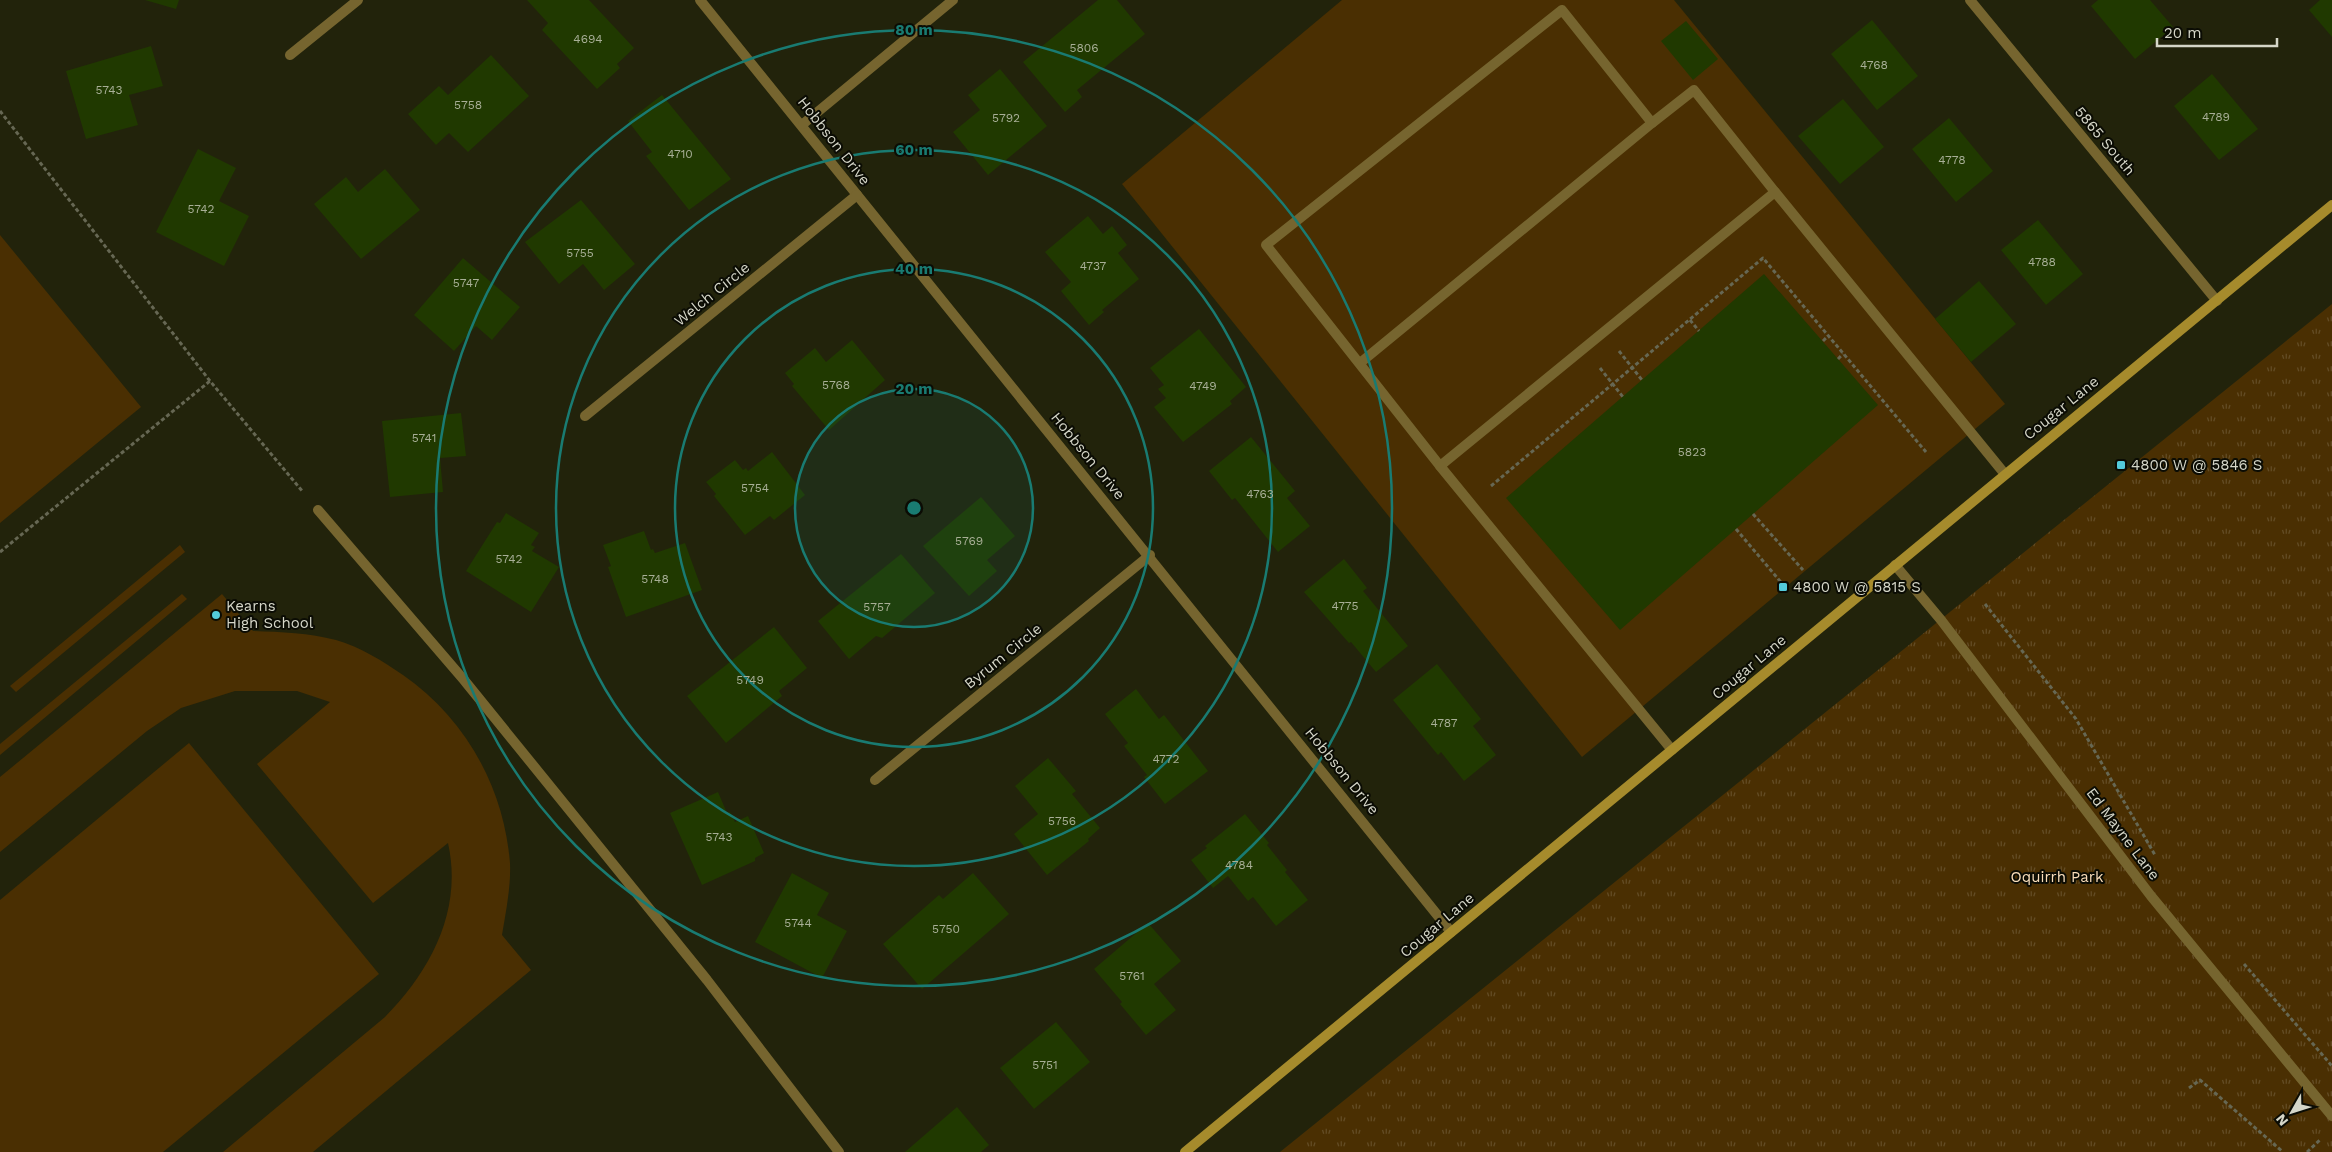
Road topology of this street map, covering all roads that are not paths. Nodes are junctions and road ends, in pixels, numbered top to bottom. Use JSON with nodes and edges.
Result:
{"nodes":[{"id":1,"x":358,"y":0,"type":"edge"},
{"id":2,"x":700,"y":0,"type":"edge"},
{"id":3,"x":953,"y":0,"type":"edge"},
{"id":4,"x":1970,"y":0,"type":"edge"},
{"id":5,"x":290,"y":55,"type":"dead end"},
{"id":6,"x":1652,"y":123,"type":"junction"},
{"id":7,"x":803,"y":124,"type":"junction"},
{"id":8,"x":1775,"y":192,"type":"junction"},
{"id":9,"x":857,"y":195,"type":"junction"},
{"id":10,"x":2332,"y":205,"type":"edge"},
{"id":11,"x":2217,"y":301,"type":"junction"},
{"id":12,"x":1360,"y":363,"type":"junction"},
{"id":13,"x":585,"y":416,"type":"dead end"},
{"id":14,"x":1440,"y":466,"type":"junction"},
{"id":15,"x":2004,"y":474,"type":"junction"},
{"id":16,"x":318,"y":510,"type":"road end"},
{"id":17,"x":1150,"y":555,"type":"junction"},
{"id":18,"x":1895,"y":565,"type":"junction"},
{"id":19,"x":1672,"y":750,"type":"junction"},
{"id":20,"x":875,"y":780,"type":"dead end"},
{"id":21,"x":1451,"y":932,"type":"junction"},
{"id":22,"x":2332,"y":1116,"type":"edge"},
{"id":23,"x":839,"y":1152,"type":"edge"},
{"id":24,"x":1185,"y":1152,"type":"edge"}],
"edges":[{"from":1,"to":5,"type":"street"},
{"from":2,"to":7,"type":"street","name":"Hobbson Drive"},
{"from":3,"to":7,"type":"street"},
{"from":4,"to":11,"type":"street","name":"5865 South"},
{"from":6,"to":8,"type":"street"},
{"from":6,"to":12,"type":"street"},
{"from":6,"to":12,"type":"street"},
{"from":7,"to":9,"type":"street","name":"Hobbson Drive"},
{"from":8,"to":14,"type":"street"},
{"from":8,"to":15,"type":"street"},
{"from":9,"to":13,"type":"street","name":"Welch Circle"},
{"from":9,"to":17,"type":"street","name":"Hobbson Drive"},
{"from":10,"to":11,"type":"main road","name":"Cougar Lane"},
{"from":11,"to":15,"type":"main road","name":"Cougar Lane"},
{"from":12,"to":14,"type":"street"},
{"from":14,"to":19,"type":"street"},
{"from":15,"to":18,"type":"main road","name":"Cougar Lane"},
{"from":16,"to":23,"type":"street"},
{"from":17,"to":20,"type":"street","name":"Byrum Circle"},
{"from":17,"to":21,"type":"street","name":"Hobbson Drive"},
{"from":18,"to":19,"type":"main road","name":"Cougar Lane"},
{"from":18,"to":22,"type":"street","name":"Ed Mayne Lane"},
{"from":19,"to":21,"type":"main road","name":"Cougar Lane"},
{"from":21,"to":24,"type":"main road","name":"Cougar Lane"}]}
